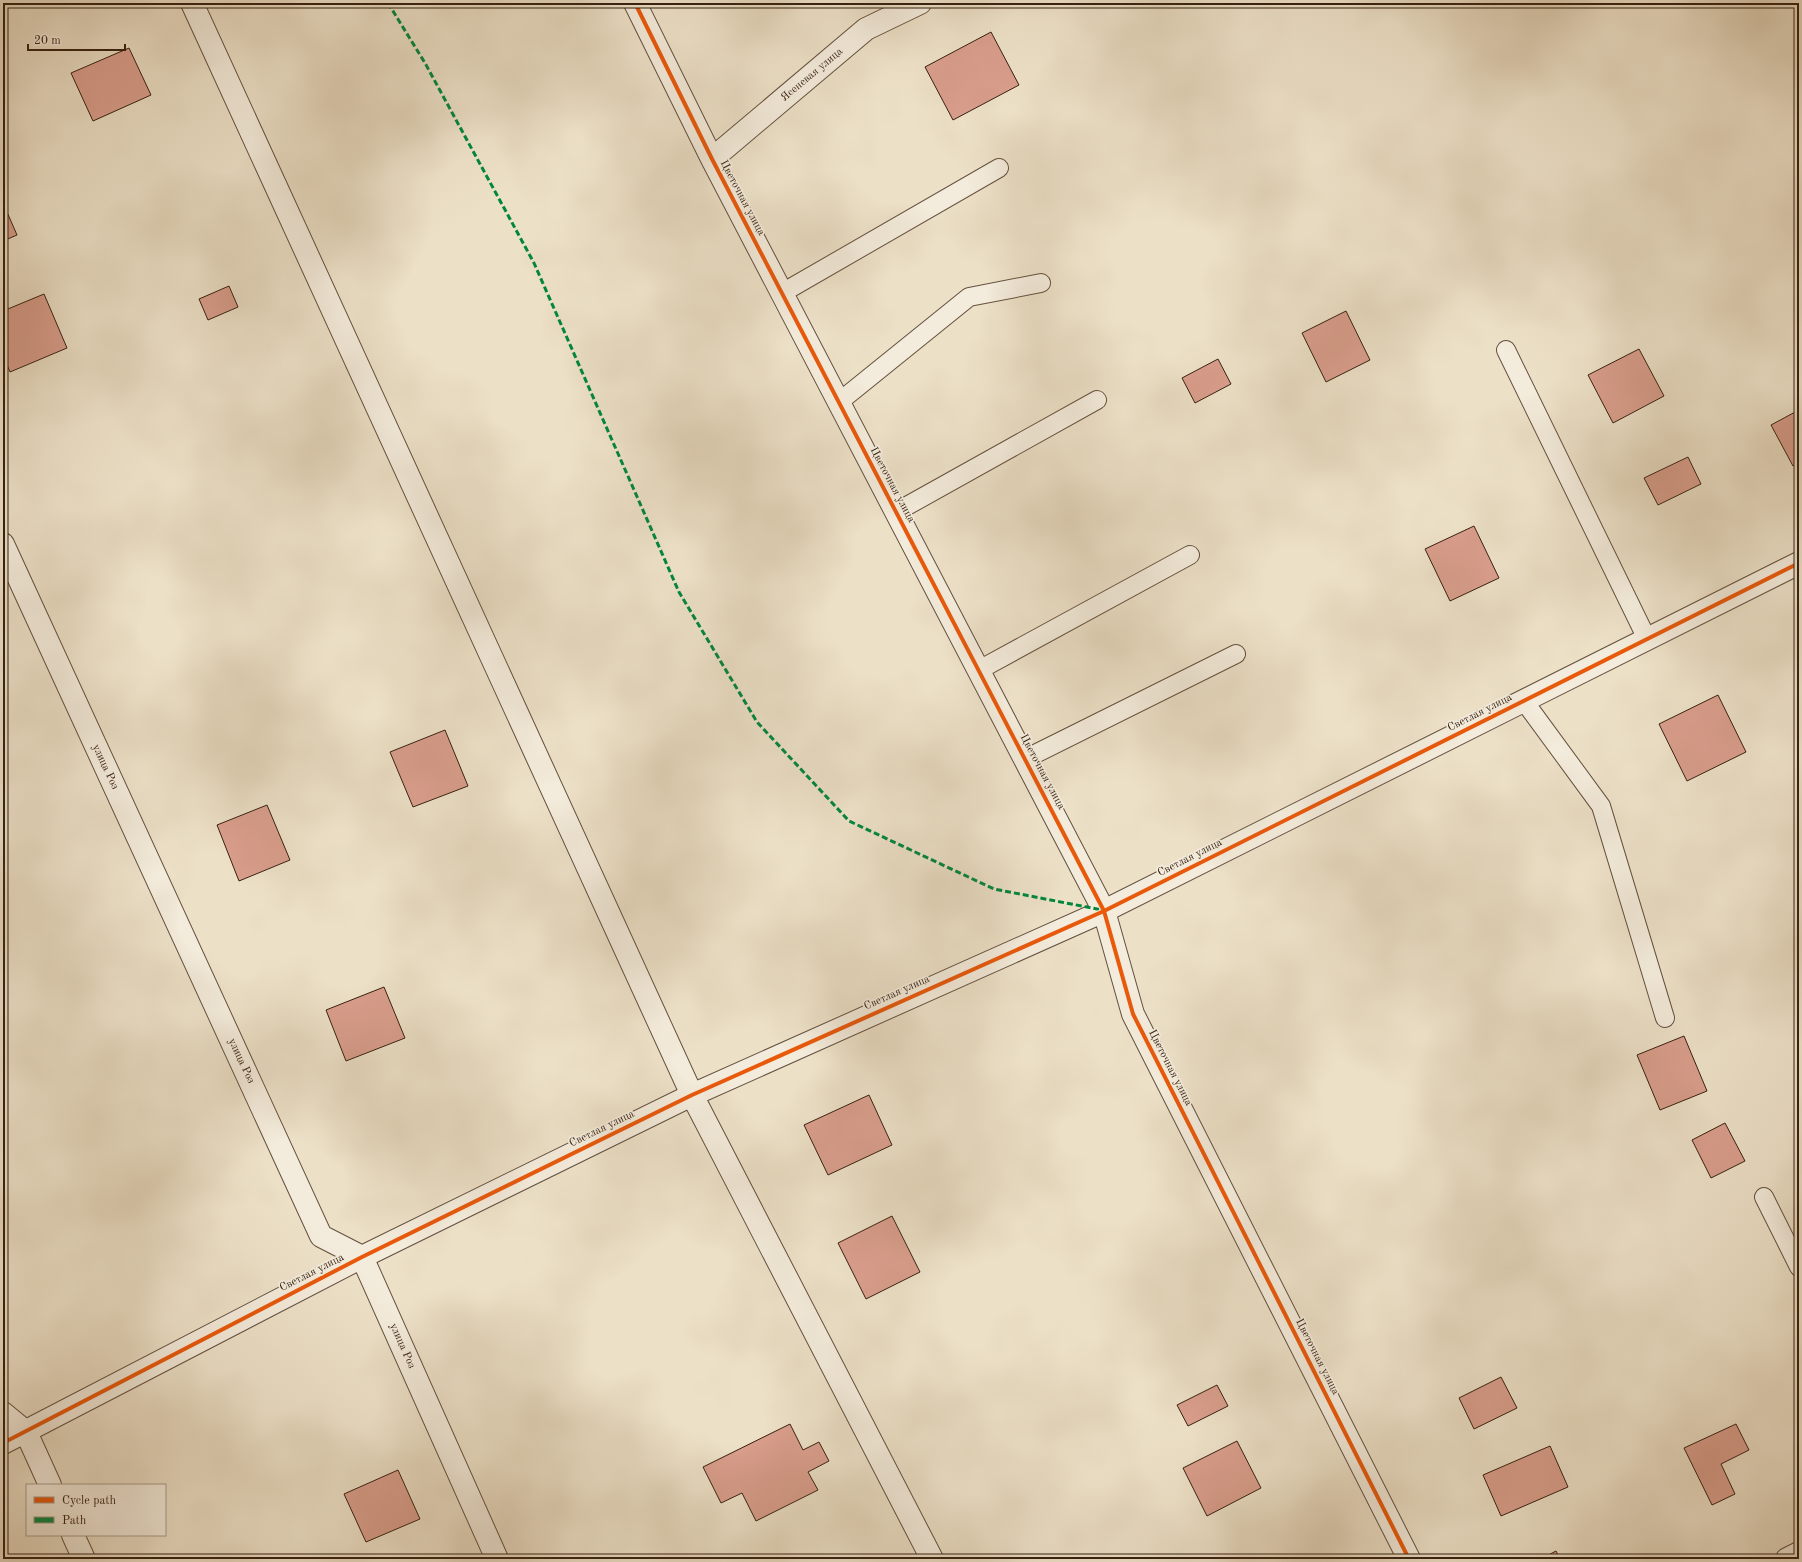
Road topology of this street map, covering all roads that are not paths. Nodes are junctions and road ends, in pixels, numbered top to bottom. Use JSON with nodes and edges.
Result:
{"nodes":[{"id":1,"x":192,"y":3,"type":"edge"},
{"id":2,"x":635,"y":3,"type":"edge"},
{"id":3,"x":920,"y":3,"type":"edge"},
{"id":4,"x":712,"y":159,"type":"junction"},
{"id":5,"x":999,"y":168,"type":"dead end"},
{"id":6,"x":1041,"y":283,"type":"dead end"},
{"id":7,"x":782,"y":293,"type":"junction"},
{"id":8,"x":1506,"y":350,"type":"dead end"},
{"id":9,"x":1096,"y":400,"type":"dead end"},
{"id":10,"x":839,"y":402,"type":"junction"},
{"id":11,"x":896,"y":512,"type":"junction"},
{"id":12,"x":3,"y":544,"type":"edge"},
{"id":13,"x":1190,"y":555,"type":"dead end"},
{"id":14,"x":1799,"y":563,"type":"edge"},
{"id":15,"x":1647,"y":639,"type":"junction"},
{"id":16,"x":1236,"y":654,"type":"dead end"},
{"id":17,"x":979,"y":670,"type":"junction"},
{"id":18,"x":1524,"y":700,"type":"junction"},
{"id":19,"x":1025,"y":759,"type":"junction"},
{"id":20,"x":1104,"y":911,"type":"junction"},
{"id":21,"x":1665,"y":1018,"type":"dead end"},
{"id":22,"x":692,"y":1095,"type":"junction"},
{"id":23,"x":1764,"y":1197,"type":"dead end"},
{"id":24,"x":362,"y":1257,"type":"junction"},
{"id":25,"x":1799,"y":1268,"type":"edge"},
{"id":26,"x":3,"y":1413,"type":"edge"},
{"id":27,"x":26,"y":1432,"type":"junction"},
{"id":28,"x":3,"y":1443,"type":"edge"},
{"id":29,"x":50,"y":1484,"type":"edge"},
{"id":30,"x":73,"y":1536,"type":"edge"},
{"id":31,"x":1799,"y":1553,"type":"edge"},
{"id":32,"x":84,"y":1559,"type":"edge"},
{"id":33,"x":497,"y":1559,"type":"edge"},
{"id":34,"x":932,"y":1559,"type":"edge"},
{"id":35,"x":1410,"y":1559,"type":"edge"},
{"id":36,"x":1787,"y":1559,"type":"edge"}],
"edges":[{"from":1,"to":22,"type":"street"},
{"from":2,"to":4,"type":"street","name":"Цветочная улица"},
{"from":3,"to":4,"type":"street","name":"Ясеневая улица"},
{"from":4,"to":7,"type":"street","name":"Цветочная улица"},
{"from":5,"to":7,"type":"lane"},
{"from":6,"to":10,"type":"lane"},
{"from":7,"to":10,"type":"street","name":"Цветочная улица"},
{"from":8,"to":15,"type":"lane"},
{"from":9,"to":11,"type":"lane"},
{"from":10,"to":11,"type":"street","name":"Цветочная улица"},
{"from":11,"to":17,"type":"street","name":"Цветочная улица"},
{"from":12,"to":24,"type":"street","name":"улица Роз"},
{"from":13,"to":17,"type":"lane"},
{"from":14,"to":15,"type":"street","name":"Светлая улица"},
{"from":15,"to":18,"type":"street","name":"Светлая улица"},
{"from":16,"to":19,"type":"lane"},
{"from":17,"to":19,"type":"street","name":"Цветочная улица"},
{"from":18,"to":20,"type":"street","name":"Светлая улица"},
{"from":18,"to":21,"type":"lane"},
{"from":19,"to":20,"type":"street","name":"Цветочная улица"},
{"from":20,"to":22,"type":"street","name":"Светлая улица"},
{"from":20,"to":35,"type":"street","name":"Цветочная улица"},
{"from":22,"to":24,"type":"street","name":"Светлая улица"},
{"from":22,"to":34,"type":"street"},
{"from":23,"to":25,"type":"lane"},
{"from":24,"to":27,"type":"street","name":"Светлая улица"},
{"from":24,"to":33,"type":"street","name":"улица Роз"},
{"from":26,"to":27,"type":"street"},
{"from":27,"to":28,"type":"street","name":"Светлая улица"},
{"from":27,"to":29,"type":"street"},
{"from":30,"to":32,"type":"street"},
{"from":31,"to":36,"type":"street"}]}
